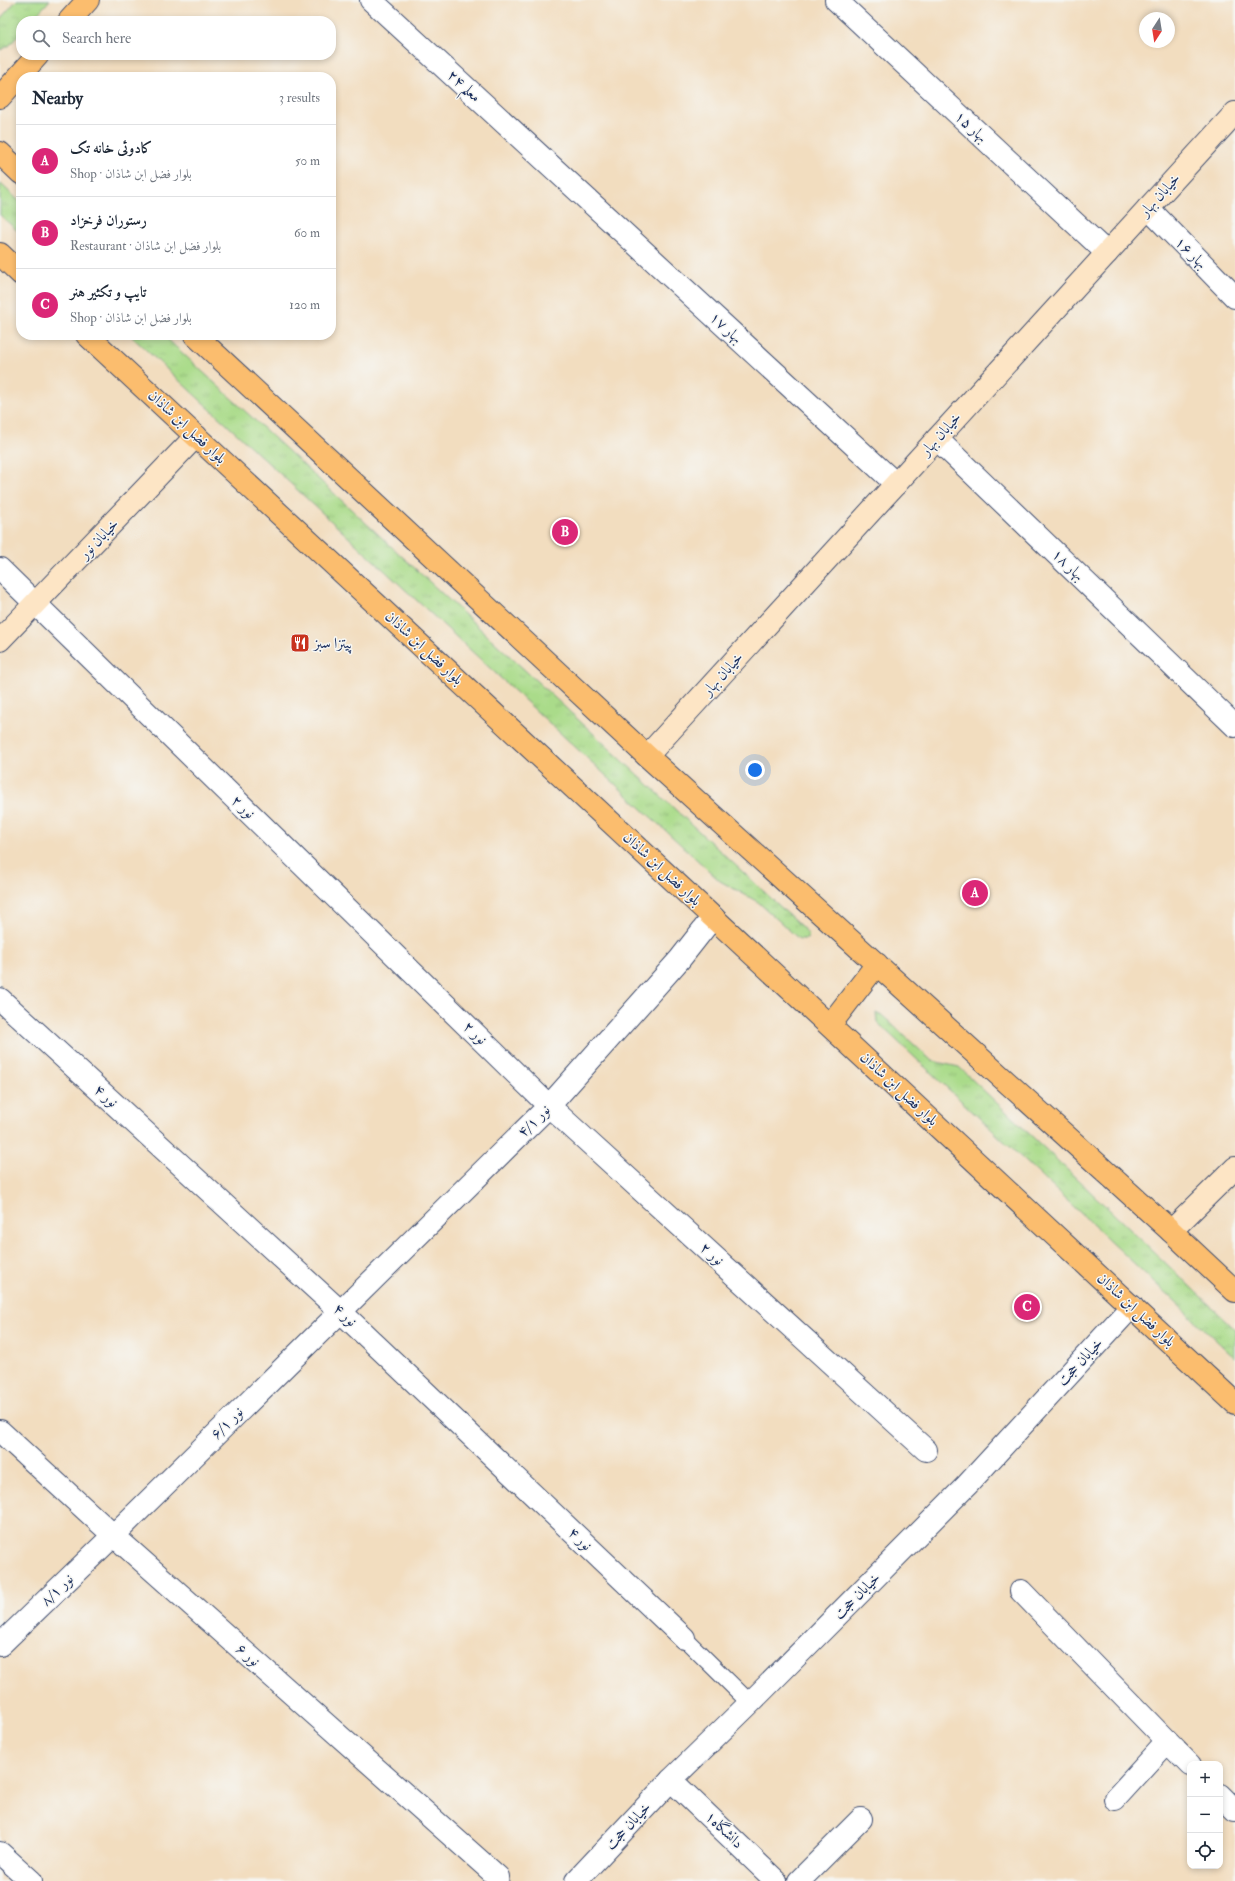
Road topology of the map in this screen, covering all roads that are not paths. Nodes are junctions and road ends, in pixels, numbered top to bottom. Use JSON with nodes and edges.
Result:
{"nodes":[{"id":1,"x":88,"y":0,"type":"edge"},
{"id":2,"x":371,"y":0,"type":"edge"},
{"id":3,"x":836,"y":0,"type":"edge"},
{"id":4,"x":74,"y":16,"type":"edge"},
{"id":5,"x":33,"y":60,"type":"edge"},
{"id":6,"x":23,"y":72,"type":"edge"},
{"id":7,"x":16,"y":79,"type":"edge"},
{"id":8,"x":0,"y":97,"type":"edge"},
{"id":9,"x":1235,"y":113,"type":"edge"},
{"id":10,"x":0,"y":153,"type":"edge"},
{"id":11,"x":16,"y":168,"type":"edge"},
{"id":12,"x":557,"y":172,"type":"joint"},
{"id":13,"x":1148,"y":208,"type":"junction"},
{"id":14,"x":1107,"y":253,"type":"junction"},
{"id":15,"x":0,"y":254,"type":"edge"},
{"id":16,"x":16,"y":269,"type":"edge"},
{"id":17,"x":1235,"y":297,"type":"edge"},
{"id":18,"x":92,"y":340,"type":"edge"},
{"id":19,"x":200,"y":340,"type":"edge"},
{"id":20,"x":196,"y":436,"type":"junction"},
{"id":21,"x":937,"y":439,"type":"junction"},
{"id":22,"x":896,"y":484,"type":"junction"},
{"id":23,"x":0,"y":569,"type":"edge"},
{"id":24,"x":36,"y":604,"type":"junction"},
{"id":25,"x":0,"y":640,"type":"edge"},
{"id":26,"x":1235,"y":726,"type":"edge"},
{"id":27,"x":648,"y":756,"type":"junction"},
{"id":28,"x":713,"y":917,"type":"junction"},
{"id":29,"x":877,"y":964,"type":"junction"},
{"id":30,"x":0,"y":999,"type":"edge"},
{"id":31,"x":830,"y":1025,"type":"junction"},
{"id":32,"x":549,"y":1106,"type":"junction"},
{"id":33,"x":1235,"y":1168,"type":"edge"},
{"id":34,"x":1171,"y":1231,"type":"junction"},
{"id":35,"x":1235,"y":1291,"type":"edge"},
{"id":36,"x":1132,"y":1306,"type":"junction"},
{"id":37,"x":340,"y":1310,"type":"junction"},
{"id":38,"x":1235,"y":1404,"type":"edge"},
{"id":39,"x":0,"y":1431,"type":"edge"},
{"id":40,"x":926,"y":1450,"type":"dead end"},
{"id":41,"x":113,"y":1536,"type":"junction"},
{"id":42,"x":1021,"y":1591,"type":"dead end"},
{"id":43,"x":684,"y":1638,"type":"joint"},
{"id":44,"x":0,"y":1645,"type":"edge"},
{"id":45,"x":750,"y":1703,"type":"junction"},
{"id":46,"x":1167,"y":1742,"type":"junction"},
{"id":47,"x":1187,"y":1762,"type":"edge"},
{"id":48,"x":671,"y":1780,"type":"junction"},
{"id":49,"x":1222,"y":1797,"type":"edge"},
{"id":50,"x":1115,"y":1799,"type":"dead end"},
{"id":51,"x":1235,"y":1810,"type":"edge"},
{"id":52,"x":861,"y":1819,"type":"dead end"},
{"id":53,"x":0,"y":1853,"type":"edge"},
{"id":54,"x":500,"y":1879,"type":"edge"},
{"id":55,"x":28,"y":1880,"type":"edge"},
{"id":56,"x":576,"y":1881,"type":"edge"},
{"id":57,"x":776,"y":1881,"type":"edge"},
{"id":58,"x":799,"y":1881,"type":"edge"}],
"edges":[{"from":1,"to":4,"type":"main road"},
{"from":2,"to":12,"type":"street","name":"معلم ۲۴"},
{"from":3,"to":14,"type":"street","name":"بهار ۱۵"},
{"from":5,"to":6,"type":"main road"},
{"from":7,"to":8,"type":"main road"},
{"from":9,"to":13,"type":"main road","name":"خیابان بهار"},
{"from":10,"to":11,"type":"main road"},
{"from":12,"to":22,"type":"street","name":"بهار ۱۷"},
{"from":13,"to":14,"type":"main road","name":"خیابان بهار"},
{"from":13,"to":17,"type":"street","name":"بهار ۱۶"},
{"from":14,"to":21,"type":"main road","name":"خیابان بهار"},
{"from":15,"to":16,"type":"main road"},
{"from":18,"to":20,"type":"main road","name":"بلوار فضل ابن شاذان"},
{"from":19,"to":27,"type":"main road"},
{"from":20,"to":24,"type":"main road","name":"خیابان نور"},
{"from":20,"to":28,"type":"main road","name":"بلوار فضل ابن شاذان"},
{"from":21,"to":22,"type":"main road","name":"خیابان بهار"},
{"from":21,"to":26,"type":"street","name":"بهار ۱۸"},
{"from":22,"to":27,"type":"main road","name":"خیابان بهار"},
{"from":23,"to":24,"type":"street","name":"نور ۲"},
{"from":24,"to":25,"type":"main road","name":"خیابان نور"},
{"from":24,"to":32,"type":"street","name":"نور ۲"},
{"from":27,"to":29,"type":"main road"},
{"from":28,"to":31,"type":"main road","name":"بلوار فضل ابن شاذان"},
{"from":28,"to":32,"type":"street","name":"نور ۴/۱"},
{"from":29,"to":31,"type":"main road"},
{"from":29,"to":34,"type":"main road"},
{"from":30,"to":37,"type":"street","name":"نور ۴"},
{"from":31,"to":36,"type":"main road","name":"بلوار فضل ابن شاذان"},
{"from":32,"to":37,"type":"street","name":"نور ۴/۱"},
{"from":32,"to":40,"type":"street","name":"نور ۲"},
{"from":33,"to":34,"type":"main road"},
{"from":34,"to":35,"type":"main road"},
{"from":36,"to":38,"type":"main road","name":"بلوار فضل ابن شاذان"},
{"from":36,"to":45,"type":"street","name":"خیابان حجت"},
{"from":37,"to":41,"type":"street","name":"نور ۶/۱"},
{"from":37,"to":43,"type":"street","name":"نور ۴"},
{"from":39,"to":41,"type":"street","name":"نور ۶"},
{"from":41,"to":44,"type":"street","name":"نور ۸/۱"},
{"from":41,"to":54,"type":"street","name":"نور ۶"},
{"from":42,"to":46,"type":"street"},
{"from":43,"to":45,"type":"lane"},
{"from":45,"to":48,"type":"street","name":"خیابان حجت"},
{"from":46,"to":47,"type":"street"},
{"from":46,"to":50,"type":"street"},
{"from":48,"to":56,"type":"street","name":"خیابان حجت"},
{"from":48,"to":57,"type":"street","name":"دانشگاه۱"},
{"from":49,"to":51,"type":"street"},
{"from":52,"to":58,"type":"street"},
{"from":53,"to":55,"type":"street"}]}
